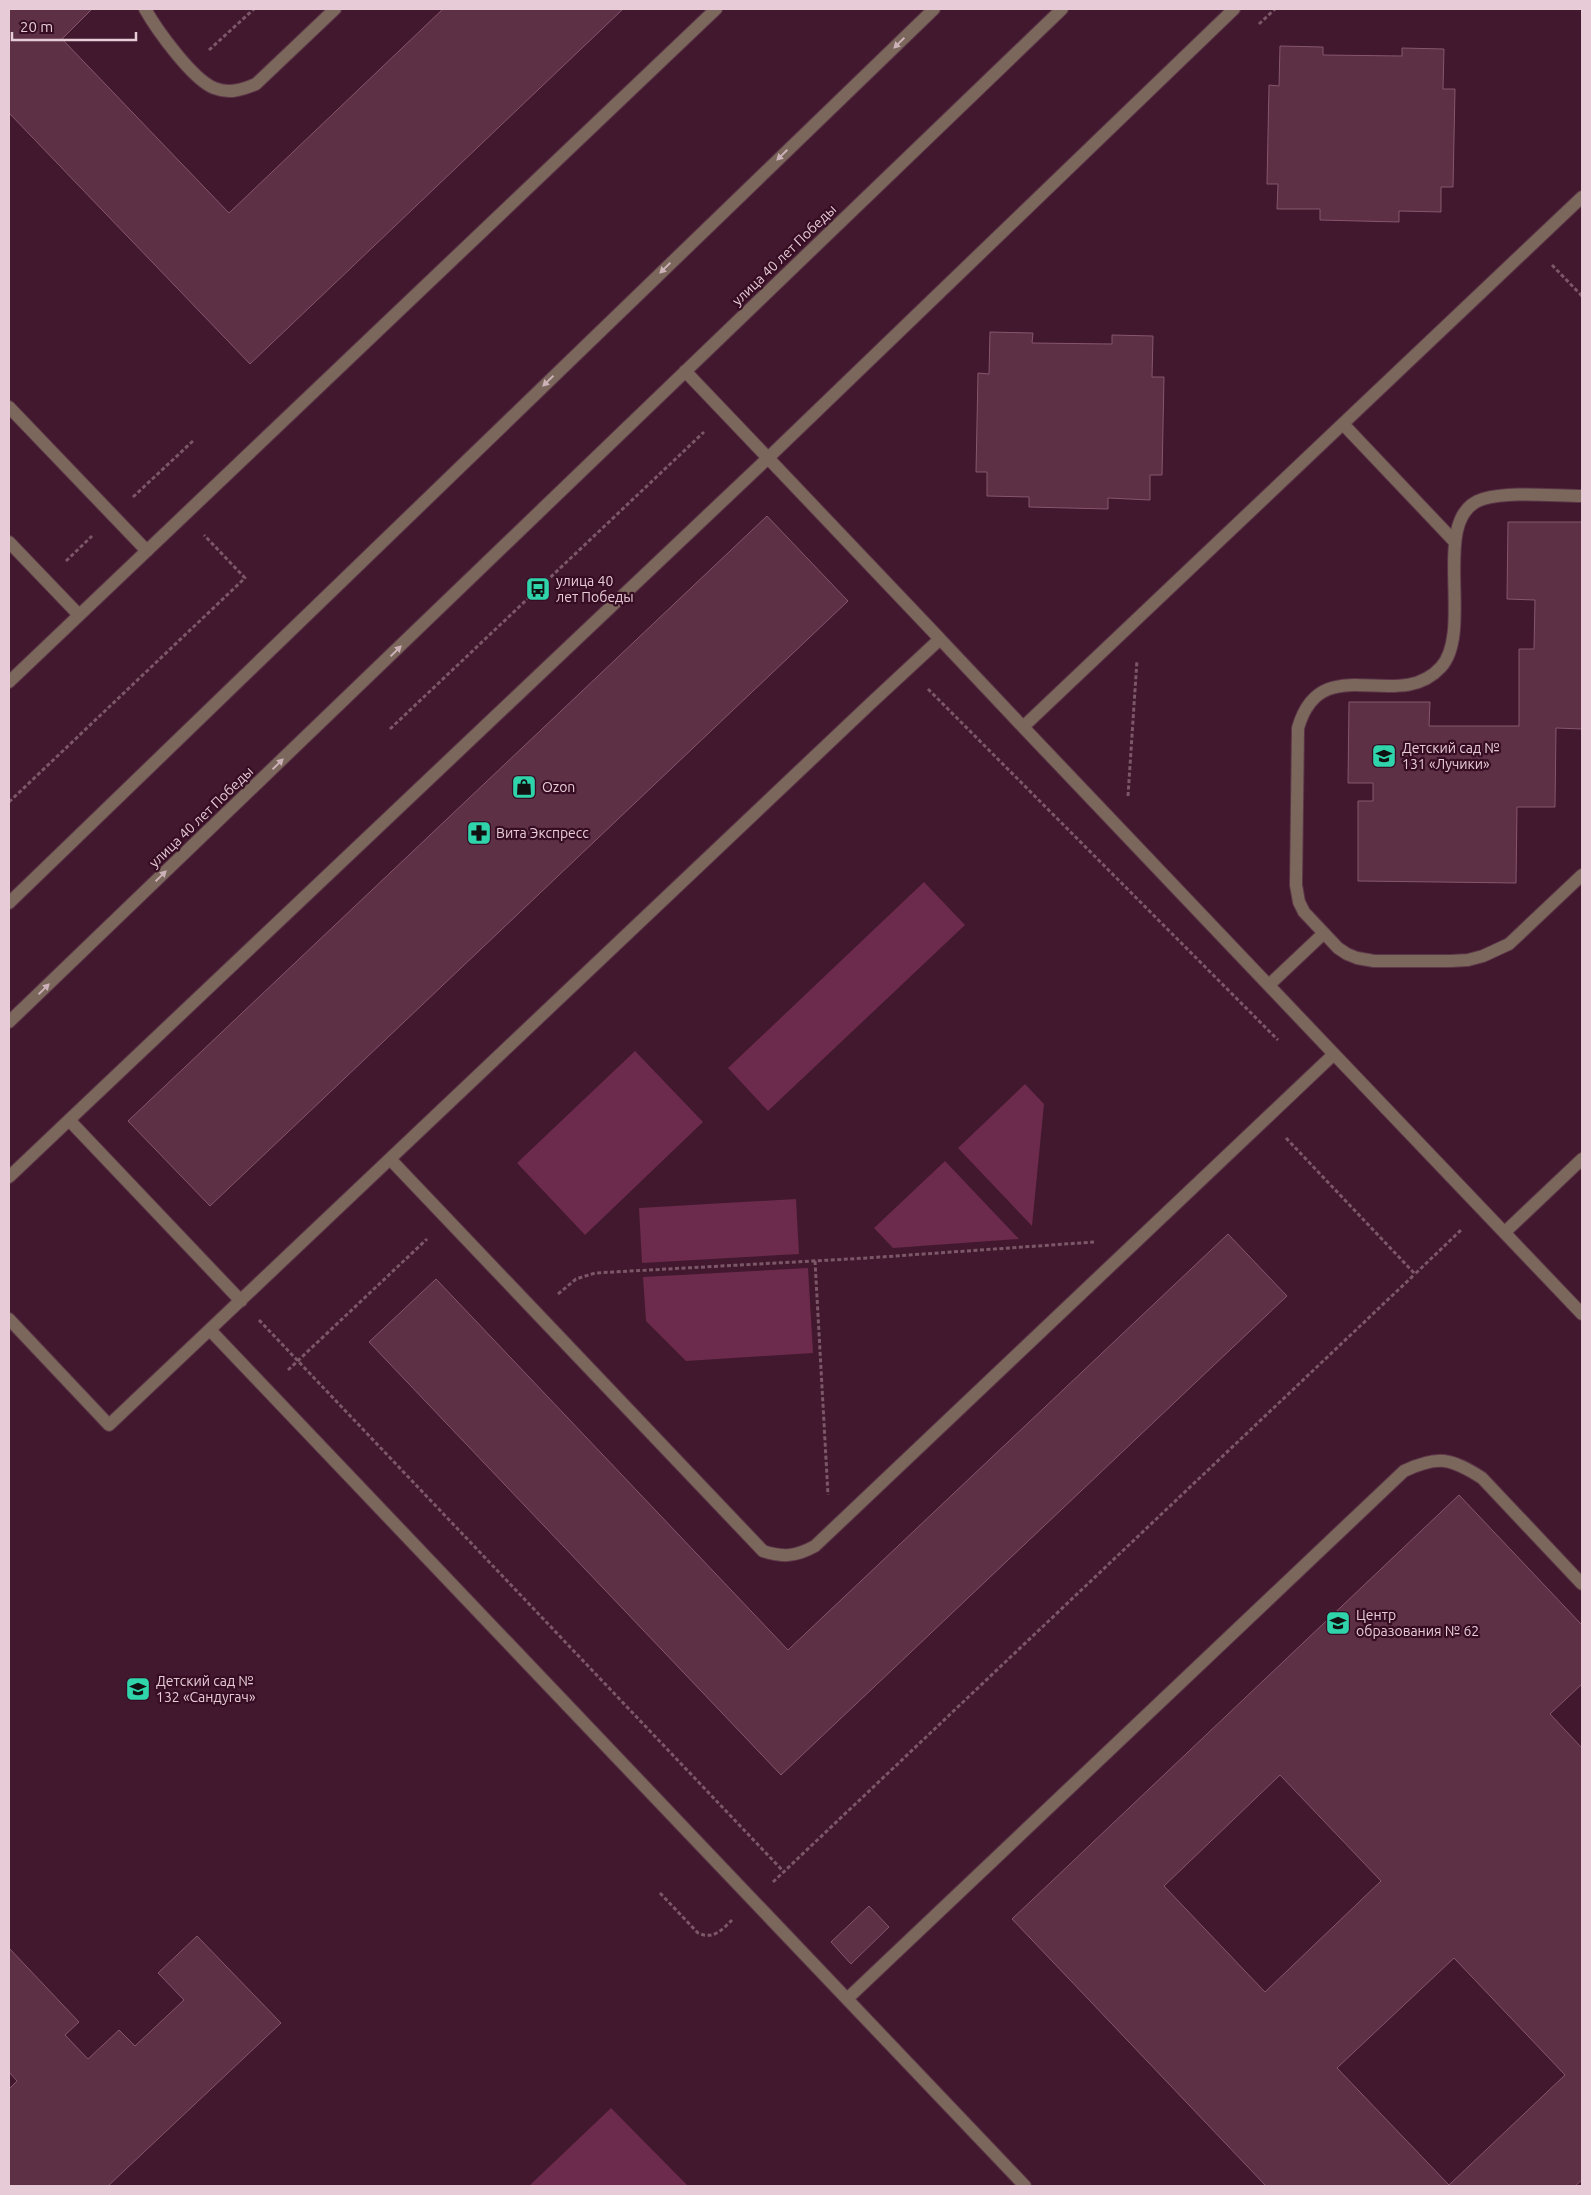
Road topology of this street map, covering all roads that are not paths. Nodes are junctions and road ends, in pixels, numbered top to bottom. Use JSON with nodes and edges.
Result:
{"nodes":[{"id":1,"x":145,"y":9,"type":"edge"},
{"id":2,"x":335,"y":9,"type":"edge"},
{"id":3,"x":716,"y":9,"type":"edge"},
{"id":4,"x":934,"y":9,"type":"edge"},
{"id":5,"x":1062,"y":9,"type":"edge"},
{"id":6,"x":1234,"y":9,"type":"edge"},
{"id":7,"x":1582,"y":197,"type":"edge"},
{"id":8,"x":685,"y":371,"type":"junction"},
{"id":9,"x":9,"y":407,"type":"edge"},
{"id":10,"x":1343,"y":424,"type":"junction"},
{"id":11,"x":768,"y":458,"type":"junction"},
{"id":12,"x":1582,"y":496,"type":"edge"},
{"id":13,"x":1454,"y":541,"type":"junction"},
{"id":14,"x":9,"y":542,"type":"edge"},
{"id":15,"x":147,"y":551,"type":"junction"},
{"id":16,"x":79,"y":616,"type":"junction"},
{"id":17,"x":940,"y":639,"type":"junction"},
{"id":18,"x":9,"y":682,"type":"edge"},
{"id":19,"x":1023,"y":727,"type":"junction"},
{"id":20,"x":1582,"y":875,"type":"edge"},
{"id":21,"x":9,"y":903,"type":"edge"},
{"id":22,"x":1324,"y":933,"type":"junction"},
{"id":23,"x":1269,"y":985,"type":"junction"},
{"id":24,"x":9,"y":1022,"type":"edge"},
{"id":25,"x":1334,"y":1054,"type":"junction"},
{"id":26,"x":69,"y":1120,"type":"junction"},
{"id":27,"x":390,"y":1159,"type":"junction"},
{"id":28,"x":1582,"y":1159,"type":"edge"},
{"id":29,"x":9,"y":1177,"type":"edge"},
{"id":30,"x":1504,"y":1232,"type":"junction"},
{"id":31,"x":241,"y":1301,"type":"junction"},
{"id":32,"x":1582,"y":1314,"type":"edge"},
{"id":33,"x":9,"y":1319,"type":"edge"},
{"id":34,"x":210,"y":1330,"type":"junction"},
{"id":35,"x":1582,"y":1584,"type":"edge"},
{"id":36,"x":847,"y":1999,"type":"junction"},
{"id":37,"x":1025,"y":2186,"type":"edge"}],
"edges":[{"from":1,"to":2,"type":"street"},
{"from":3,"to":15,"type":"street"},
{"from":4,"to":21,"type":"street","one_way":true},
{"from":5,"to":8,"type":"street","name":"улица 40 лет Победы"},
{"from":6,"to":11,"type":"street"},
{"from":7,"to":10,"type":"street"},
{"from":8,"to":11,"type":"street"},
{"from":24,"to":8,"type":"street","name":"улица 40 лет Победы","one_way":true},
{"from":9,"to":15,"type":"street"},
{"from":10,"to":13,"type":"street"},
{"from":10,"to":19,"type":"street"},
{"from":11,"to":17,"type":"street"},
{"from":11,"to":26,"type":"street"},
{"from":12,"to":13,"type":"street"},
{"from":13,"to":22,"type":"street"},
{"from":14,"to":16,"type":"street"},
{"from":15,"to":16,"type":"street"},
{"from":16,"to":18,"type":"street"},
{"from":17,"to":19,"type":"street"},
{"from":17,"to":27,"type":"street"},
{"from":19,"to":23,"type":"street"},
{"from":20,"to":22,"type":"street"},
{"from":22,"to":23,"type":"street"},
{"from":23,"to":25,"type":"street"},
{"from":25,"to":27,"type":"street"},
{"from":25,"to":30,"type":"street"},
{"from":26,"to":29,"type":"street"},
{"from":26,"to":31,"type":"street"},
{"from":27,"to":31,"type":"street"},
{"from":28,"to":30,"type":"street"},
{"from":30,"to":32,"type":"street"},
{"from":31,"to":34,"type":"street"},
{"from":33,"to":34,"type":"street"},
{"from":34,"to":36,"type":"street"},
{"from":35,"to":36,"type":"street"},
{"from":36,"to":37,"type":"street"}]}
